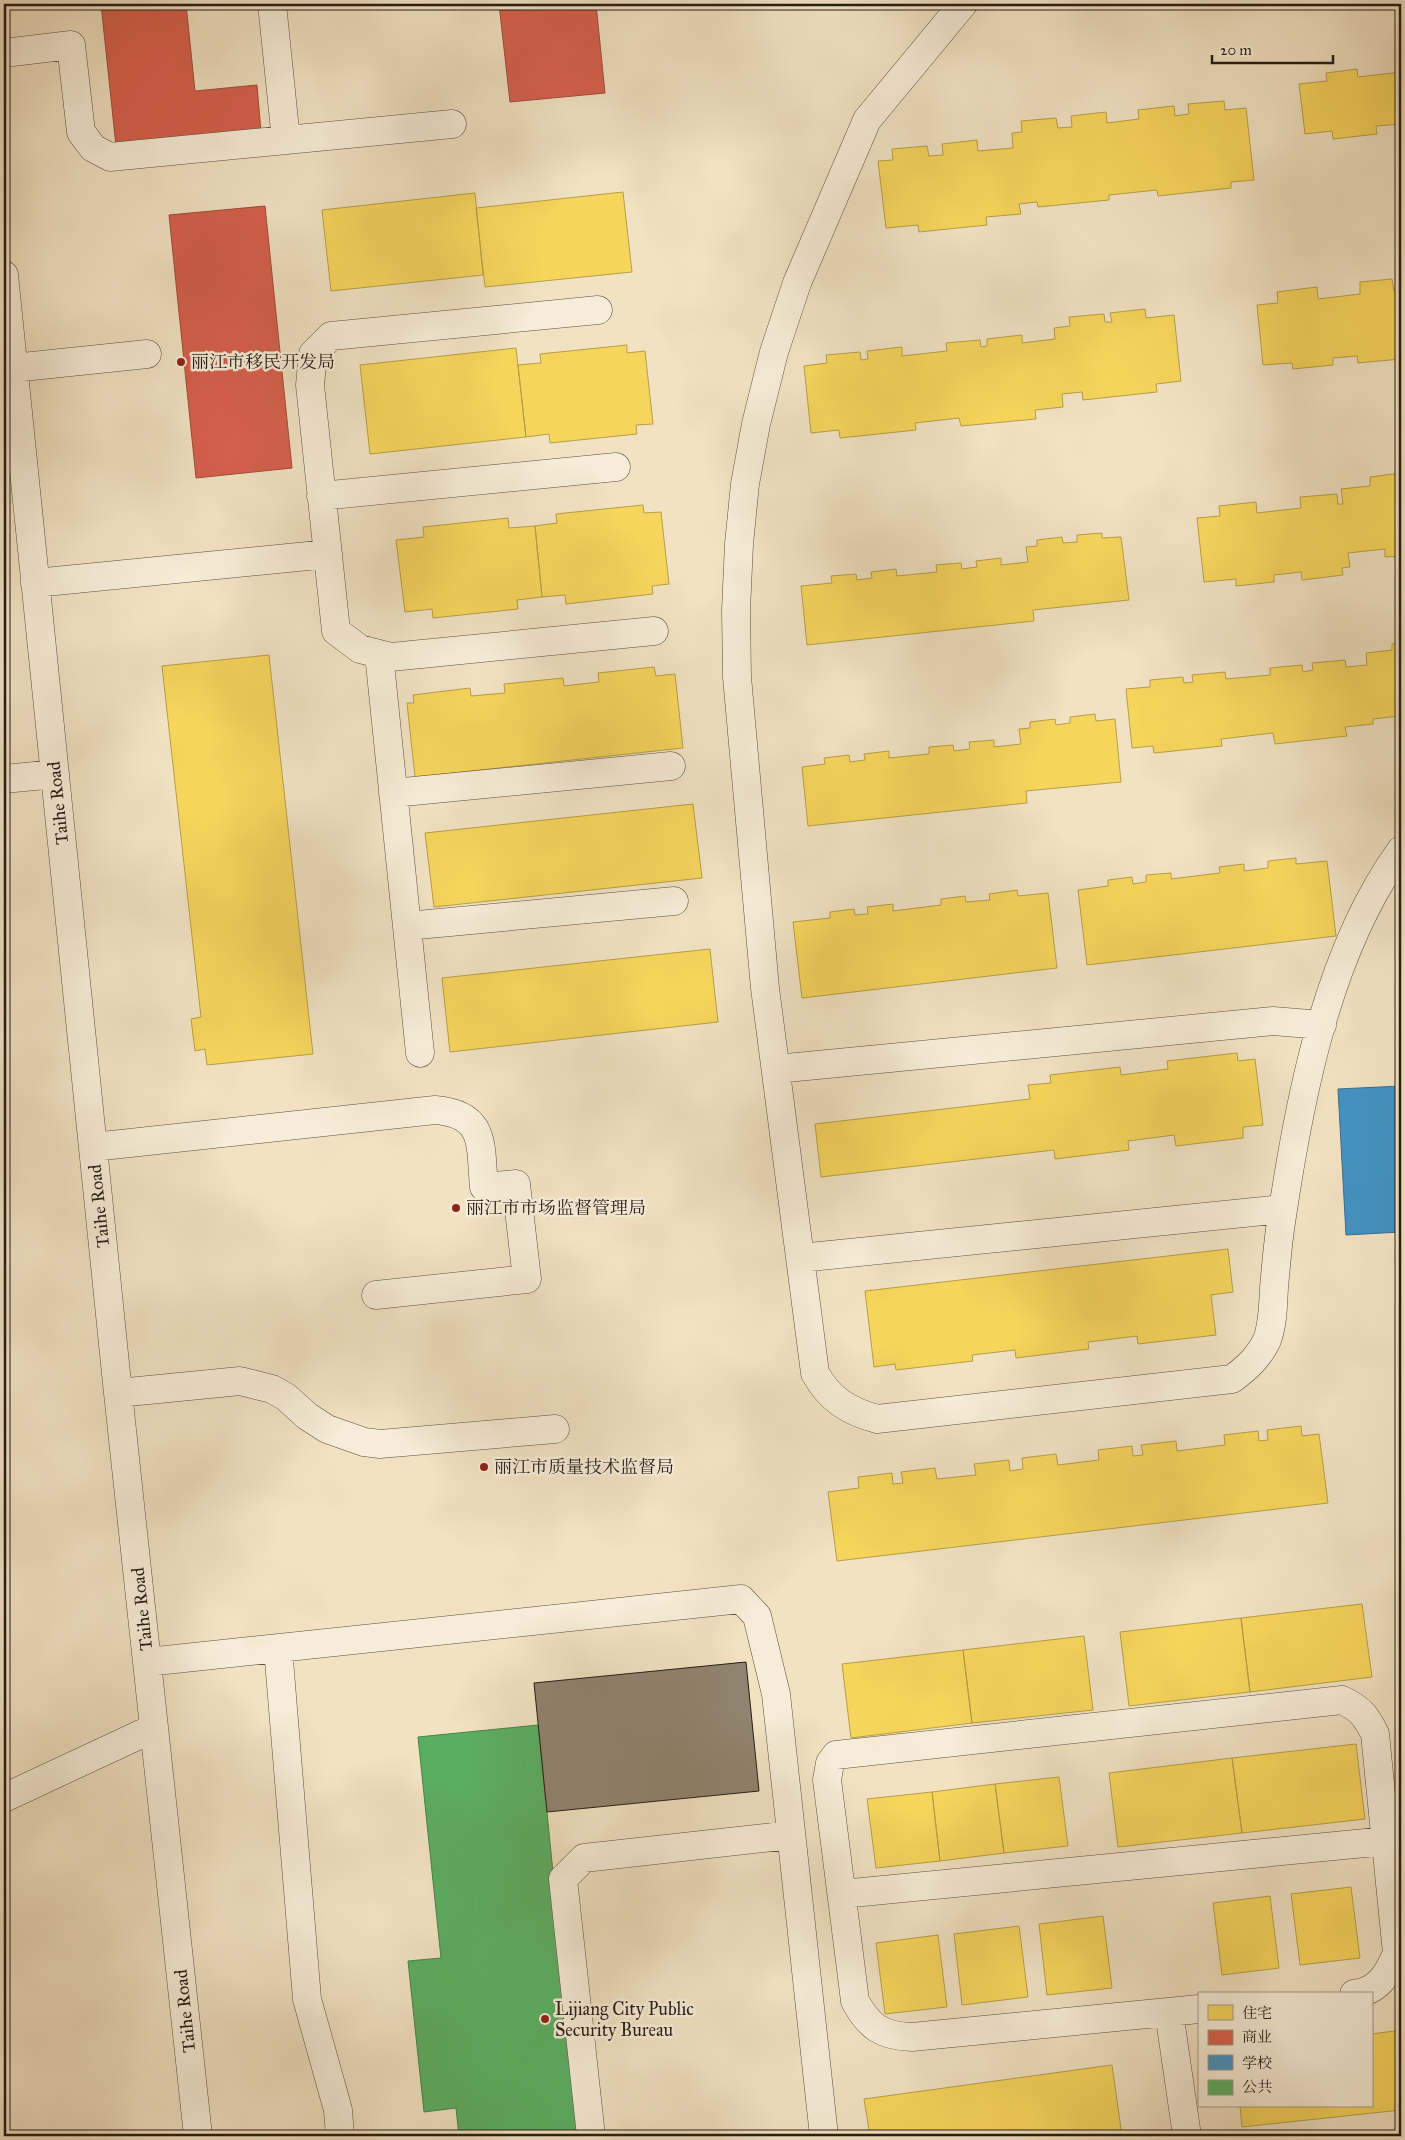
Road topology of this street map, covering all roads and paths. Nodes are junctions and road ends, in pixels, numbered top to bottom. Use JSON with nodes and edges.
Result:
{"nodes":[{"id":1,"x":272,"y":4,"type":"edge"},
{"id":2,"x":963,"y":4,"type":"edge"},
{"id":3,"x":4,"y":53,"type":"edge"},
{"id":4,"x":452,"y":124,"type":"dead end"},
{"id":5,"x":286,"y":140,"type":"junction"},
{"id":6,"x":4,"y":275,"type":"edge"},
{"id":7,"x":598,"y":310,"type":"dead end"},
{"id":8,"x":147,"y":354,"type":"dead end"},
{"id":9,"x":13,"y":368,"type":"junction"},
{"id":10,"x":616,"y":467,"type":"dead end"},
{"id":11,"x":321,"y":496,"type":"junction"},
{"id":12,"x":328,"y":554,"type":"junction"},
{"id":13,"x":35,"y":583,"type":"junction"},
{"id":14,"x":654,"y":630,"type":"dead end"},
{"id":15,"x":380,"y":654,"type":"junction"},
{"id":16,"x":671,"y":766,"type":"dead end"},
{"id":17,"x":55,"y":774,"type":"junction"},
{"id":18,"x":4,"y":779,"type":"edge"},
{"id":19,"x":394,"y":793,"type":"junction"},
{"id":20,"x":1401,"y":850,"type":"edge"},
{"id":21,"x":674,"y":901,"type":"dead end"},
{"id":22,"x":407,"y":926,"type":"junction"},
{"id":23,"x":1322,"y":1025,"type":"junction"},
{"id":24,"x":420,"y":1053,"type":"dead end"},
{"id":25,"x":776,"y":1069,"type":"junction"},
{"id":26,"x":93,"y":1147,"type":"junction"},
{"id":27,"x":1283,"y":1209,"type":"junction"},
{"id":28,"x":800,"y":1258,"type":"junction"},
{"id":29,"x":376,"y":1295,"type":"dead end"},
{"id":30,"x":118,"y":1393,"type":"junction"},
{"id":31,"x":555,"y":1429,"type":"dead end"},
{"id":32,"x":278,"y":1648,"type":"junction"},
{"id":33,"x":147,"y":1662,"type":"junction"},
{"id":34,"x":154,"y":1728,"type":"junction"},
{"id":35,"x":4,"y":1798,"type":"edge"},
{"id":36,"x":791,"y":1835,"type":"junction"},
{"id":37,"x":1386,"y":1841,"type":"junction"},
{"id":38,"x":842,"y":1894,"type":"junction"},
{"id":39,"x":1366,"y":1992,"type":"edge"},
{"id":40,"x":1198,"y":2009,"type":"edge"},
{"id":41,"x":1169,"y":2012,"type":"junction"},
{"id":42,"x":198,"y":2136,"type":"edge"},
{"id":43,"x":340,"y":2136,"type":"edge"},
{"id":44,"x":591,"y":2136,"type":"edge"},
{"id":45,"x":824,"y":2136,"type":"edge"},
{"id":46,"x":1187,"y":2136,"type":"edge"}],
"edges":[{"from":1,"to":5,"type":"street"},
{"from":2,"to":25,"type":"street"},
{"from":3,"to":5,"type":"street"},
{"from":4,"to":5,"type":"street"},
{"from":6,"to":9,"type":"street","name":"Taihe Road"},
{"from":7,"to":11,"type":"street"},
{"from":8,"to":9,"type":"street"},
{"from":9,"to":13,"type":"street","name":"Taihe Road"},
{"from":10,"to":11,"type":"street"},
{"from":11,"to":12,"type":"street"},
{"from":12,"to":13,"type":"street"},
{"from":12,"to":15,"type":"street"},
{"from":13,"to":17,"type":"street","name":"Taihe Road"},
{"from":14,"to":15,"type":"street"},
{"from":15,"to":19,"type":"street"},
{"from":16,"to":19,"type":"street"},
{"from":17,"to":18,"type":"street"},
{"from":17,"to":26,"type":"street","name":"Taihe Road"},
{"from":19,"to":22,"type":"street"},
{"from":20,"to":23,"type":"street"},
{"from":21,"to":22,"type":"street"},
{"from":22,"to":24,"type":"street"},
{"from":23,"to":25,"type":"street"},
{"from":23,"to":27,"type":"street"},
{"from":25,"to":28,"type":"street"},
{"from":26,"to":29,"type":"street"},
{"from":26,"to":30,"type":"street","name":"Taihe Road"},
{"from":27,"to":28,"type":"street"},
{"from":27,"to":28,"type":"street"},
{"from":30,"to":31,"type":"street"},
{"from":30,"to":33,"type":"street","name":"Taihe Road"},
{"from":32,"to":33,"type":"street"},
{"from":32,"to":36,"type":"street"},
{"from":32,"to":43,"type":"street"},
{"from":33,"to":34,"type":"street","name":"Taihe Road"},
{"from":34,"to":35,"type":"street"},
{"from":34,"to":42,"type":"street","name":"Taihe Road"},
{"from":36,"to":44,"type":"street"},
{"from":36,"to":45,"type":"street"},
{"from":37,"to":38,"type":"street"},
{"from":37,"to":38,"type":"street"},
{"from":37,"to":39,"type":"street"},
{"from":38,"to":41,"type":"street"},
{"from":40,"to":41,"type":"street"},
{"from":41,"to":46,"type":"street"}]}
